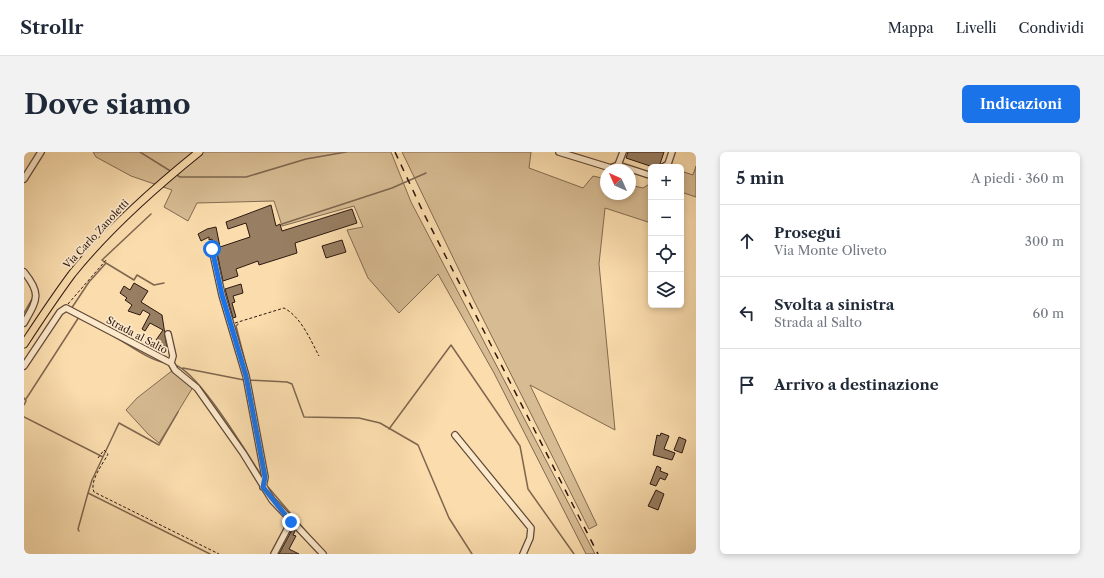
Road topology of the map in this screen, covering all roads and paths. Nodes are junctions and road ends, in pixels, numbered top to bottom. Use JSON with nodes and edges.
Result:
{"nodes":[{"id":1,"x":41,"y":152,"type":"edge"},
{"id":2,"x":199,"y":152,"type":"edge"},
{"id":3,"x":559,"y":152,"type":"edge"},
{"id":4,"x":623,"y":152,"type":"edge"},
{"id":5,"x":672,"y":152,"type":"edge"},
{"id":6,"x":618,"y":164,"type":"edge"},
{"id":7,"x":668,"y":164,"type":"edge"},
{"id":8,"x":600,"y":165,"type":"edge"},
{"id":9,"x":636,"y":171,"type":"edge"},
{"id":10,"x":648,"y":175,"type":"edge"},
{"id":11,"x":24,"y":179,"type":"edge"},
{"id":12,"x":212,"y":249,"type":"dead end"},
{"id":13,"x":106,"y":260,"type":"dead end"},
{"id":14,"x":24,"y":272,"type":"edge"},
{"id":15,"x":69,"y":309,"type":"junction"},
{"id":16,"x":24,"y":323,"type":"edge"},
{"id":17,"x":231,"y":324,"type":"junction"},
{"id":18,"x":168,"y":334,"type":"dead end"},
{"id":19,"x":24,"y":344,"type":"edge"},
{"id":20,"x":318,"y":356,"type":"dead end"},
{"id":21,"x":171,"y":364,"type":"junction"},
{"id":22,"x":24,"y":366,"type":"edge"},
{"id":23,"x":454,"y":436,"type":"dead end"},
{"id":24,"x":98,"y":458,"type":"dead end"},
{"id":25,"x":263,"y":487,"type":"junction"},
{"id":26,"x":291,"y":522,"type":"junction"},
{"id":27,"x":219,"y":554,"type":"edge"},
{"id":28,"x":274,"y":554,"type":"edge"},
{"id":29,"x":323,"y":554,"type":"edge"},
{"id":30,"x":523,"y":554,"type":"edge"}],
"edges":[{"from":1,"to":11,"type":"street"},
{"from":2,"to":19,"type":"main road","name":"Via Carlo Zanoletti"},
{"from":3,"to":8,"type":"street"},
{"from":4,"to":6,"type":"street"},
{"from":5,"to":7,"type":"street"},
{"from":9,"to":10,"type":"street"},
{"from":12,"to":17,"type":"street"},
{"from":13,"to":15,"type":"path"},
{"from":14,"to":16,"type":"street"},
{"from":15,"to":21,"type":"street","name":"Strada al Salto"},
{"from":15,"to":22,"type":"street"},
{"from":17,"to":20,"type":"path"},
{"from":17,"to":25,"type":"street"},
{"from":18,"to":21,"type":"street"},
{"from":21,"to":25,"type":"street","name":"Strada al Salto"},
{"from":23,"to":30,"type":"street"},
{"from":24,"to":27,"type":"path"},
{"from":25,"to":26,"type":"street","name":"Strada al Salto"},
{"from":26,"to":28,"type":"street"},
{"from":26,"to":29,"type":"street","name":"Strada al Salto"}]}
